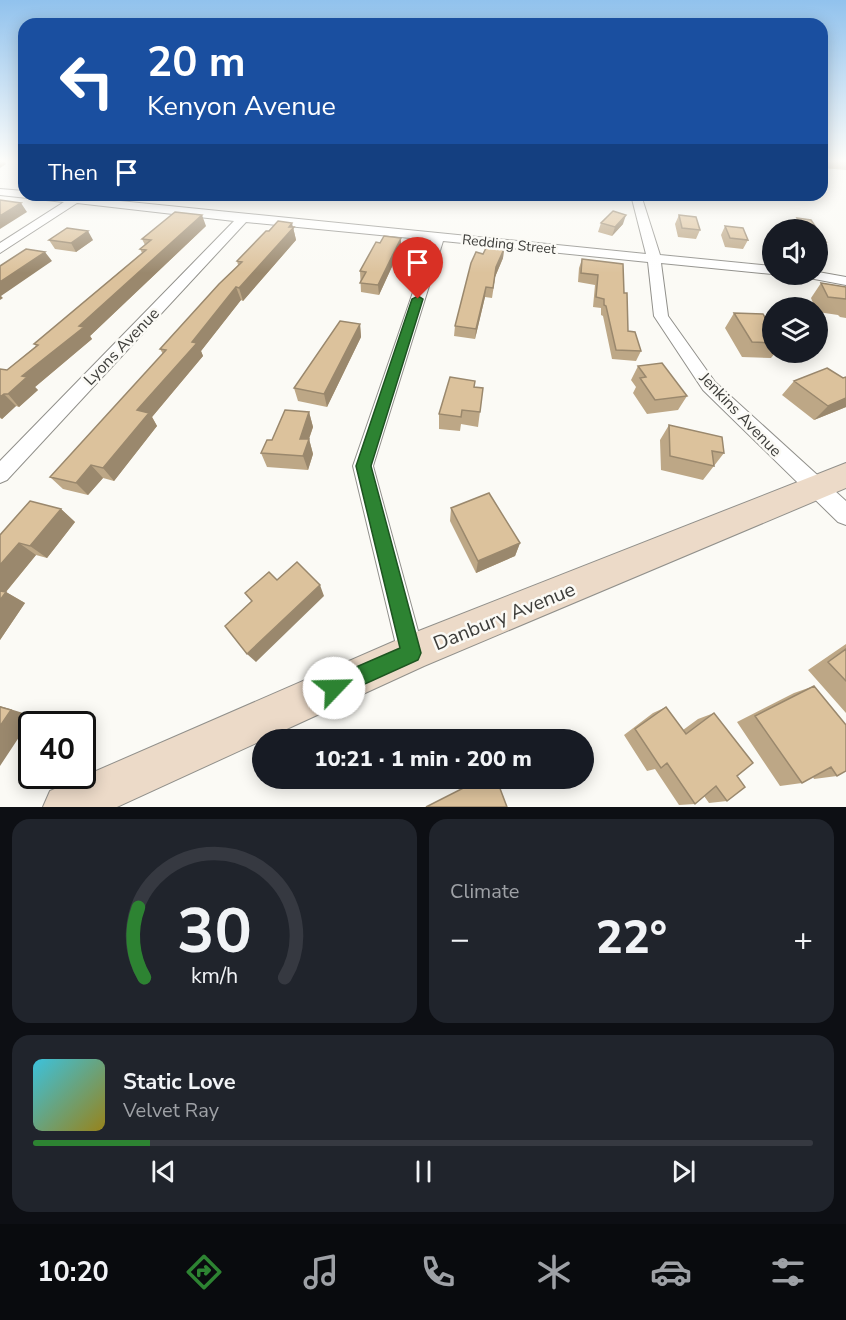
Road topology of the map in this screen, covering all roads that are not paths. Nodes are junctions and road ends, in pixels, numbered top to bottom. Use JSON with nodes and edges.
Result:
{"nodes":[{"id":1,"x":73,"y":201,"type":"edge"},
{"id":2,"x":84,"y":201,"type":"edge"},
{"id":3,"x":638,"y":201,"type":"edge"},
{"id":4,"x":243,"y":218,"type":"junction"},
{"id":5,"x":438,"y":237,"type":"junction"},
{"id":6,"x":0,"y":249,"type":"edge"},
{"id":7,"x":654,"y":258,"type":"junction"},
{"id":8,"x":762,"y":269,"type":"edge"},
{"id":9,"x":828,"y":278,"type":"edge"},
{"id":10,"x":846,"y":281,"type":"edge"},
{"id":11,"x":0,"y":474,"type":"edge"},
{"id":12,"x":831,"y":482,"type":"edge"},
{"id":13,"x":846,"y":515,"type":"edge"},
{"id":14,"x":411,"y":653,"type":"junction"},
{"id":15,"x":66,"y":807,"type":"edge"}],
"edges":[{"from":1,"to":6,"type":"street"},
{"from":2,"to":4,"type":"street","name":"Redding Street"},
{"from":3,"to":7,"type":"street","name":"Jenkins Avenue"},
{"from":4,"to":5,"type":"street","name":"Redding Street"},
{"from":4,"to":11,"type":"street","name":"Lyons Avenue"},
{"from":5,"to":7,"type":"street","name":"Redding Street"},
{"from":5,"to":14,"type":"street"},
{"from":7,"to":8,"type":"street","name":"Redding Street"},
{"from":7,"to":12,"type":"street","name":"Jenkins Avenue"},
{"from":9,"to":10,"type":"street"},
{"from":12,"to":13,"type":"street","name":"Jenkins Avenue"},
{"from":12,"to":14,"type":"street","name":"Danbury Avenue"},
{"from":14,"to":15,"type":"street","name":"Danbury Avenue"}]}
